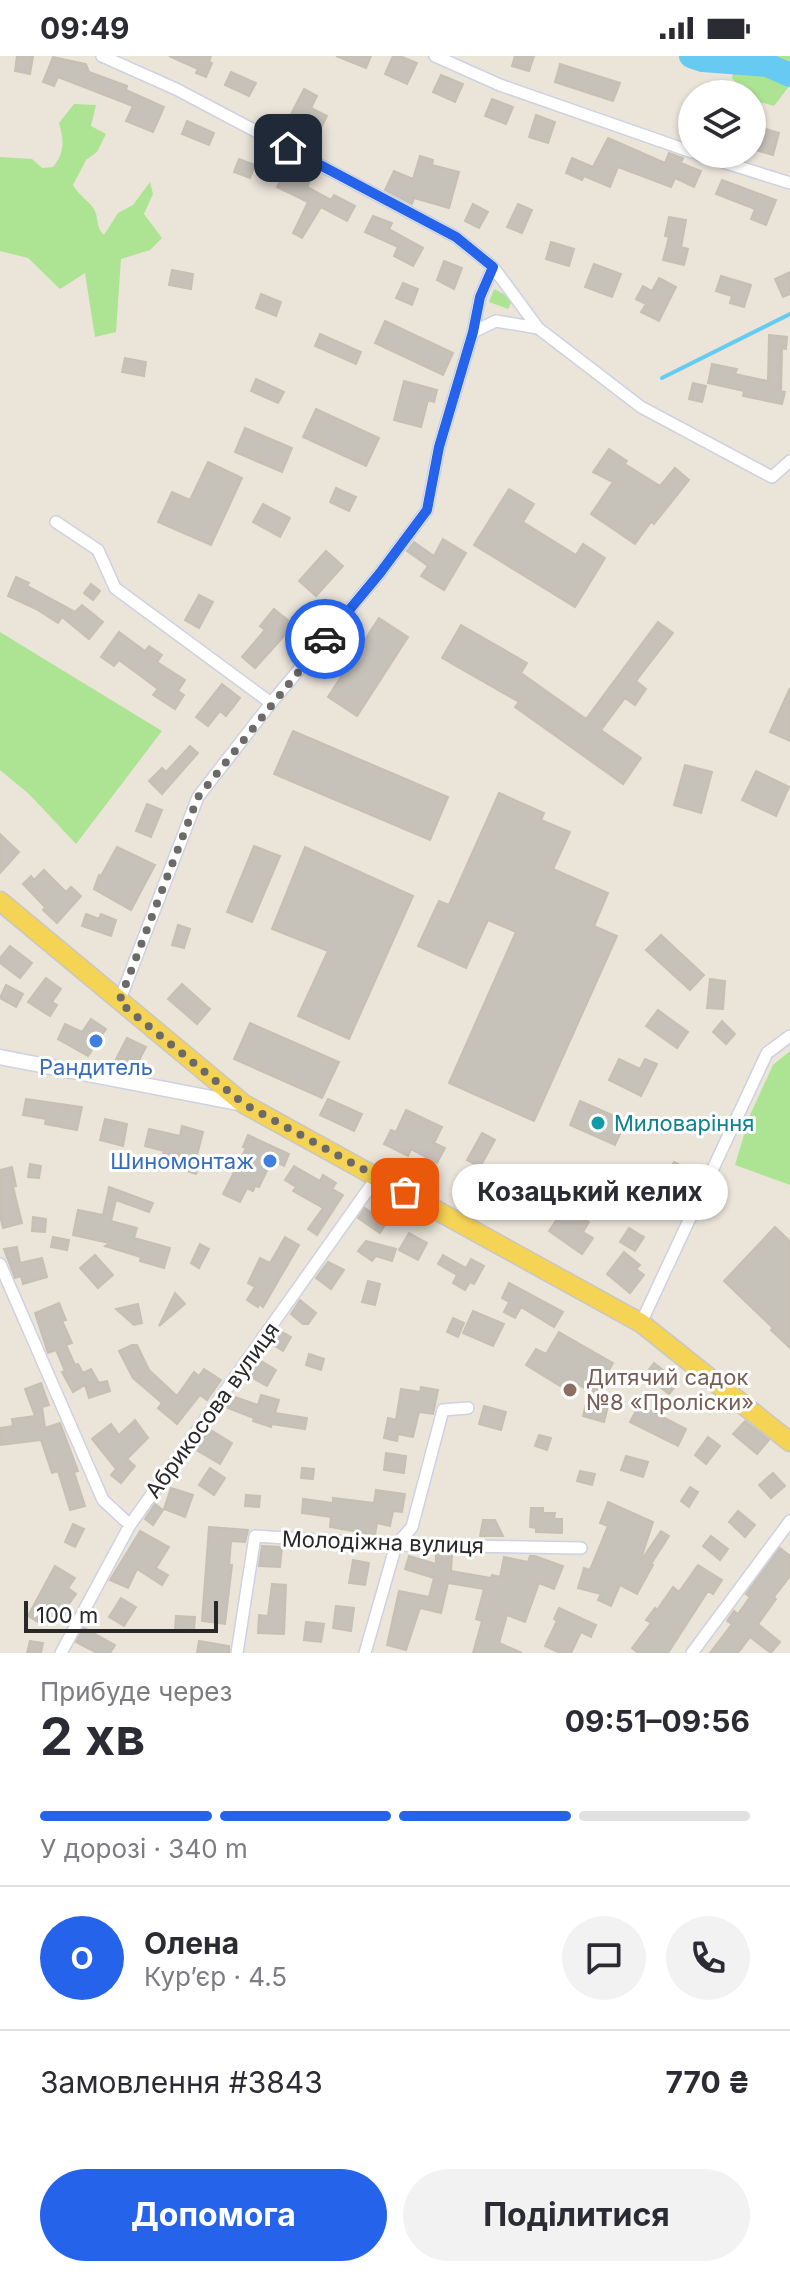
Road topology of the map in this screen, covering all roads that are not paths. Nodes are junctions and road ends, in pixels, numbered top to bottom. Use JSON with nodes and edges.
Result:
{"nodes":[{"id":1,"x":102,"y":56,"type":"edge"},
{"id":2,"x":435,"y":56,"type":"edge"},
{"id":3,"x":678,"y":147,"type":"edge"},
{"id":4,"x":742,"y":168,"type":"edge"},
{"id":5,"x":790,"y":183,"type":"edge"},
{"id":6,"x":493,"y":267,"type":"junction"},
{"id":7,"x":538,"y":328,"type":"junction"},
{"id":8,"x":473,"y":332,"type":"junction"},
{"id":9,"x":790,"y":461,"type":"edge"},
{"id":10,"x":56,"y":522,"type":"dead end"},
{"id":11,"x":271,"y":703,"type":"junction"},
{"id":12,"x":0,"y":901,"type":"edge"},
{"id":13,"x":119,"y":1002,"type":"junction"},
{"id":14,"x":790,"y":1036,"type":"edge"},
{"id":15,"x":0,"y":1057,"type":"edge"},
{"id":16,"x":244,"y":1104,"type":"junction"},
{"id":17,"x":377,"y":1177,"type":"junction"},
{"id":18,"x":0,"y":1264,"type":"edge"},
{"id":19,"x":641,"y":1323,"type":"junction"},
{"id":20,"x":468,"y":1408,"type":"dead end"},
{"id":21,"x":790,"y":1442,"type":"edge"},
{"id":22,"x":790,"y":1521,"type":"edge"},
{"id":23,"x":130,"y":1525,"type":"junction"},
{"id":24,"x":396,"y":1545,"type":"junction"},
{"id":25,"x":581,"y":1548,"type":"dead end"},
{"id":26,"x":61,"y":1653,"type":"edge"},
{"id":27,"x":237,"y":1653,"type":"edge"},
{"id":28,"x":365,"y":1653,"type":"edge"},
{"id":29,"x":692,"y":1653,"type":"edge"}],
"edges":[{"from":1,"to":6,"type":"street"},
{"from":2,"to":3,"type":"street"},
{"from":4,"to":5,"type":"street"},
{"from":6,"to":7,"type":"street"},
{"from":6,"to":8,"type":"street"},
{"from":7,"to":8,"type":"street"},
{"from":7,"to":9,"type":"street"},
{"from":8,"to":11,"type":"street"},
{"from":10,"to":11,"type":"street"},
{"from":11,"to":13,"type":"street"},
{"from":12,"to":13,"type":"main road"},
{"from":13,"to":16,"type":"main road"},
{"from":14,"to":19,"type":"street"},
{"from":15,"to":16,"type":"street"},
{"from":16,"to":17,"type":"main road"},
{"from":17,"to":19,"type":"main road"},
{"from":17,"to":23,"type":"street","name":"Абрикосова вулиця"},
{"from":18,"to":23,"type":"street"},
{"from":19,"to":21,"type":"main road"},
{"from":20,"to":24,"type":"street"},
{"from":22,"to":29,"type":"street"},
{"from":23,"to":26,"type":"street","name":"Абрикосова вулиця"},
{"from":24,"to":25,"type":"street","name":"Молодіжна вулиця"},
{"from":24,"to":27,"type":"street","name":"Молодіжна вулиця"},
{"from":24,"to":28,"type":"street"}]}
